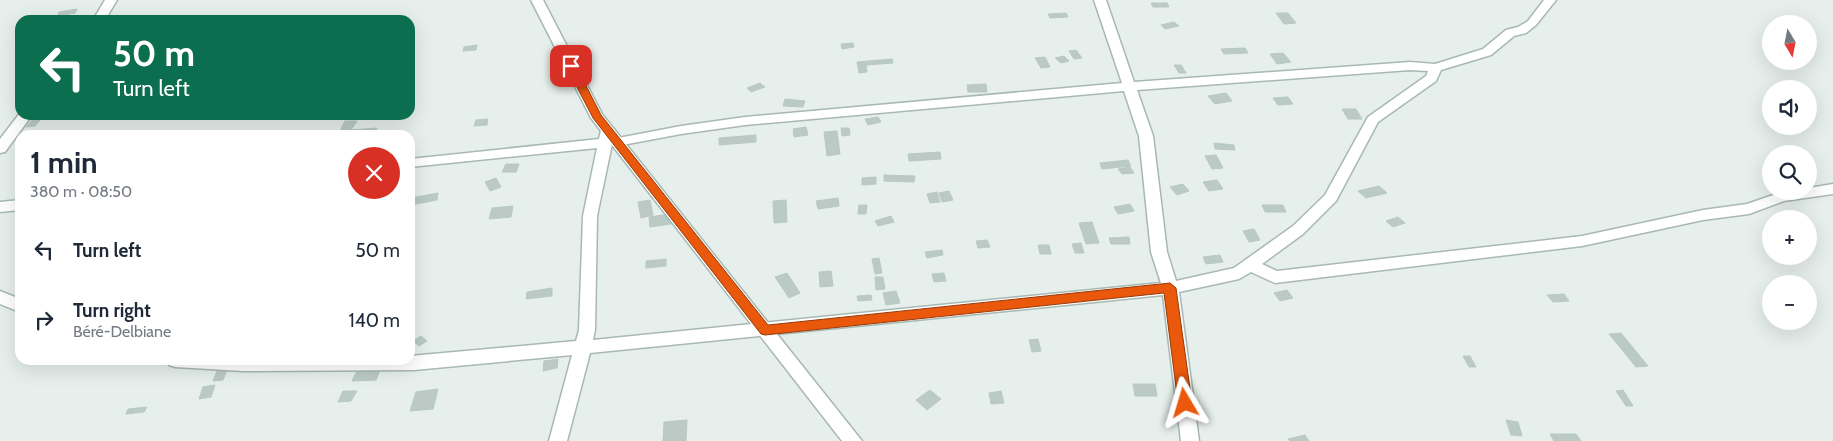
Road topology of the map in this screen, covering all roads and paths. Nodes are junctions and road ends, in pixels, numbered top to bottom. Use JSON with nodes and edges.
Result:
{"nodes":[{"id":1,"x":111,"y":0,"type":"edge"},
{"id":2,"x":537,"y":0,"type":"edge"},
{"id":3,"x":1100,"y":0,"type":"edge"},
{"id":4,"x":1550,"y":0,"type":"edge"},
{"id":5,"x":102,"y":15,"type":"edge"},
{"id":6,"x":1436,"y":68,"type":"junction"},
{"id":7,"x":1129,"y":86,"type":"junction"},
{"id":8,"x":21,"y":120,"type":"edge"},
{"id":9,"x":610,"y":138,"type":"junction"},
{"id":10,"x":0,"y":149,"type":"edge"},
{"id":11,"x":415,"y":162,"type":"edge"},
{"id":12,"x":1833,"y":189,"type":"edge"},
{"id":13,"x":15,"y":205,"type":"edge"},
{"id":14,"x":0,"y":207,"type":"edge"},
{"id":15,"x":1250,"y":265,"type":"junction"},
{"id":16,"x":1170,"y":288,"type":"junction"},
{"id":17,"x":0,"y":297,"type":"edge"},
{"id":18,"x":15,"y":304,"type":"edge"},
{"id":19,"x":765,"y":330,"type":"junction"},
{"id":20,"x":582,"y":348,"type":"junction"},
{"id":21,"x":415,"y":363,"type":"edge"},
{"id":22,"x":558,"y":441,"type":"edge"},
{"id":23,"x":853,"y":441,"type":"edge"},
{"id":24,"x":1190,"y":441,"type":"edge"}],
"edges":[{"from":1,"to":5,"type":"street"},
{"from":2,"to":9,"type":"street"},
{"from":3,"to":7,"type":"street"},
{"from":4,"to":6,"type":"street"},
{"from":6,"to":7,"type":"street"},
{"from":6,"to":15,"type":"street"},
{"from":7,"to":9,"type":"street"},
{"from":7,"to":16,"type":"street"},
{"from":8,"to":10,"type":"street"},
{"from":9,"to":11,"type":"street"},
{"from":9,"to":19,"type":"street"},
{"from":9,"to":20,"type":"street"},
{"from":12,"to":15,"type":"street"},
{"from":13,"to":14,"type":"street"},
{"from":15,"to":16,"type":"street"},
{"from":16,"to":19,"type":"street"},
{"from":16,"to":24,"type":"street"},
{"from":17,"to":18,"type":"street"},
{"from":19,"to":20,"type":"street"},
{"from":19,"to":23,"type":"street"},
{"from":20,"to":21,"type":"street"},
{"from":20,"to":22,"type":"street"}]}
